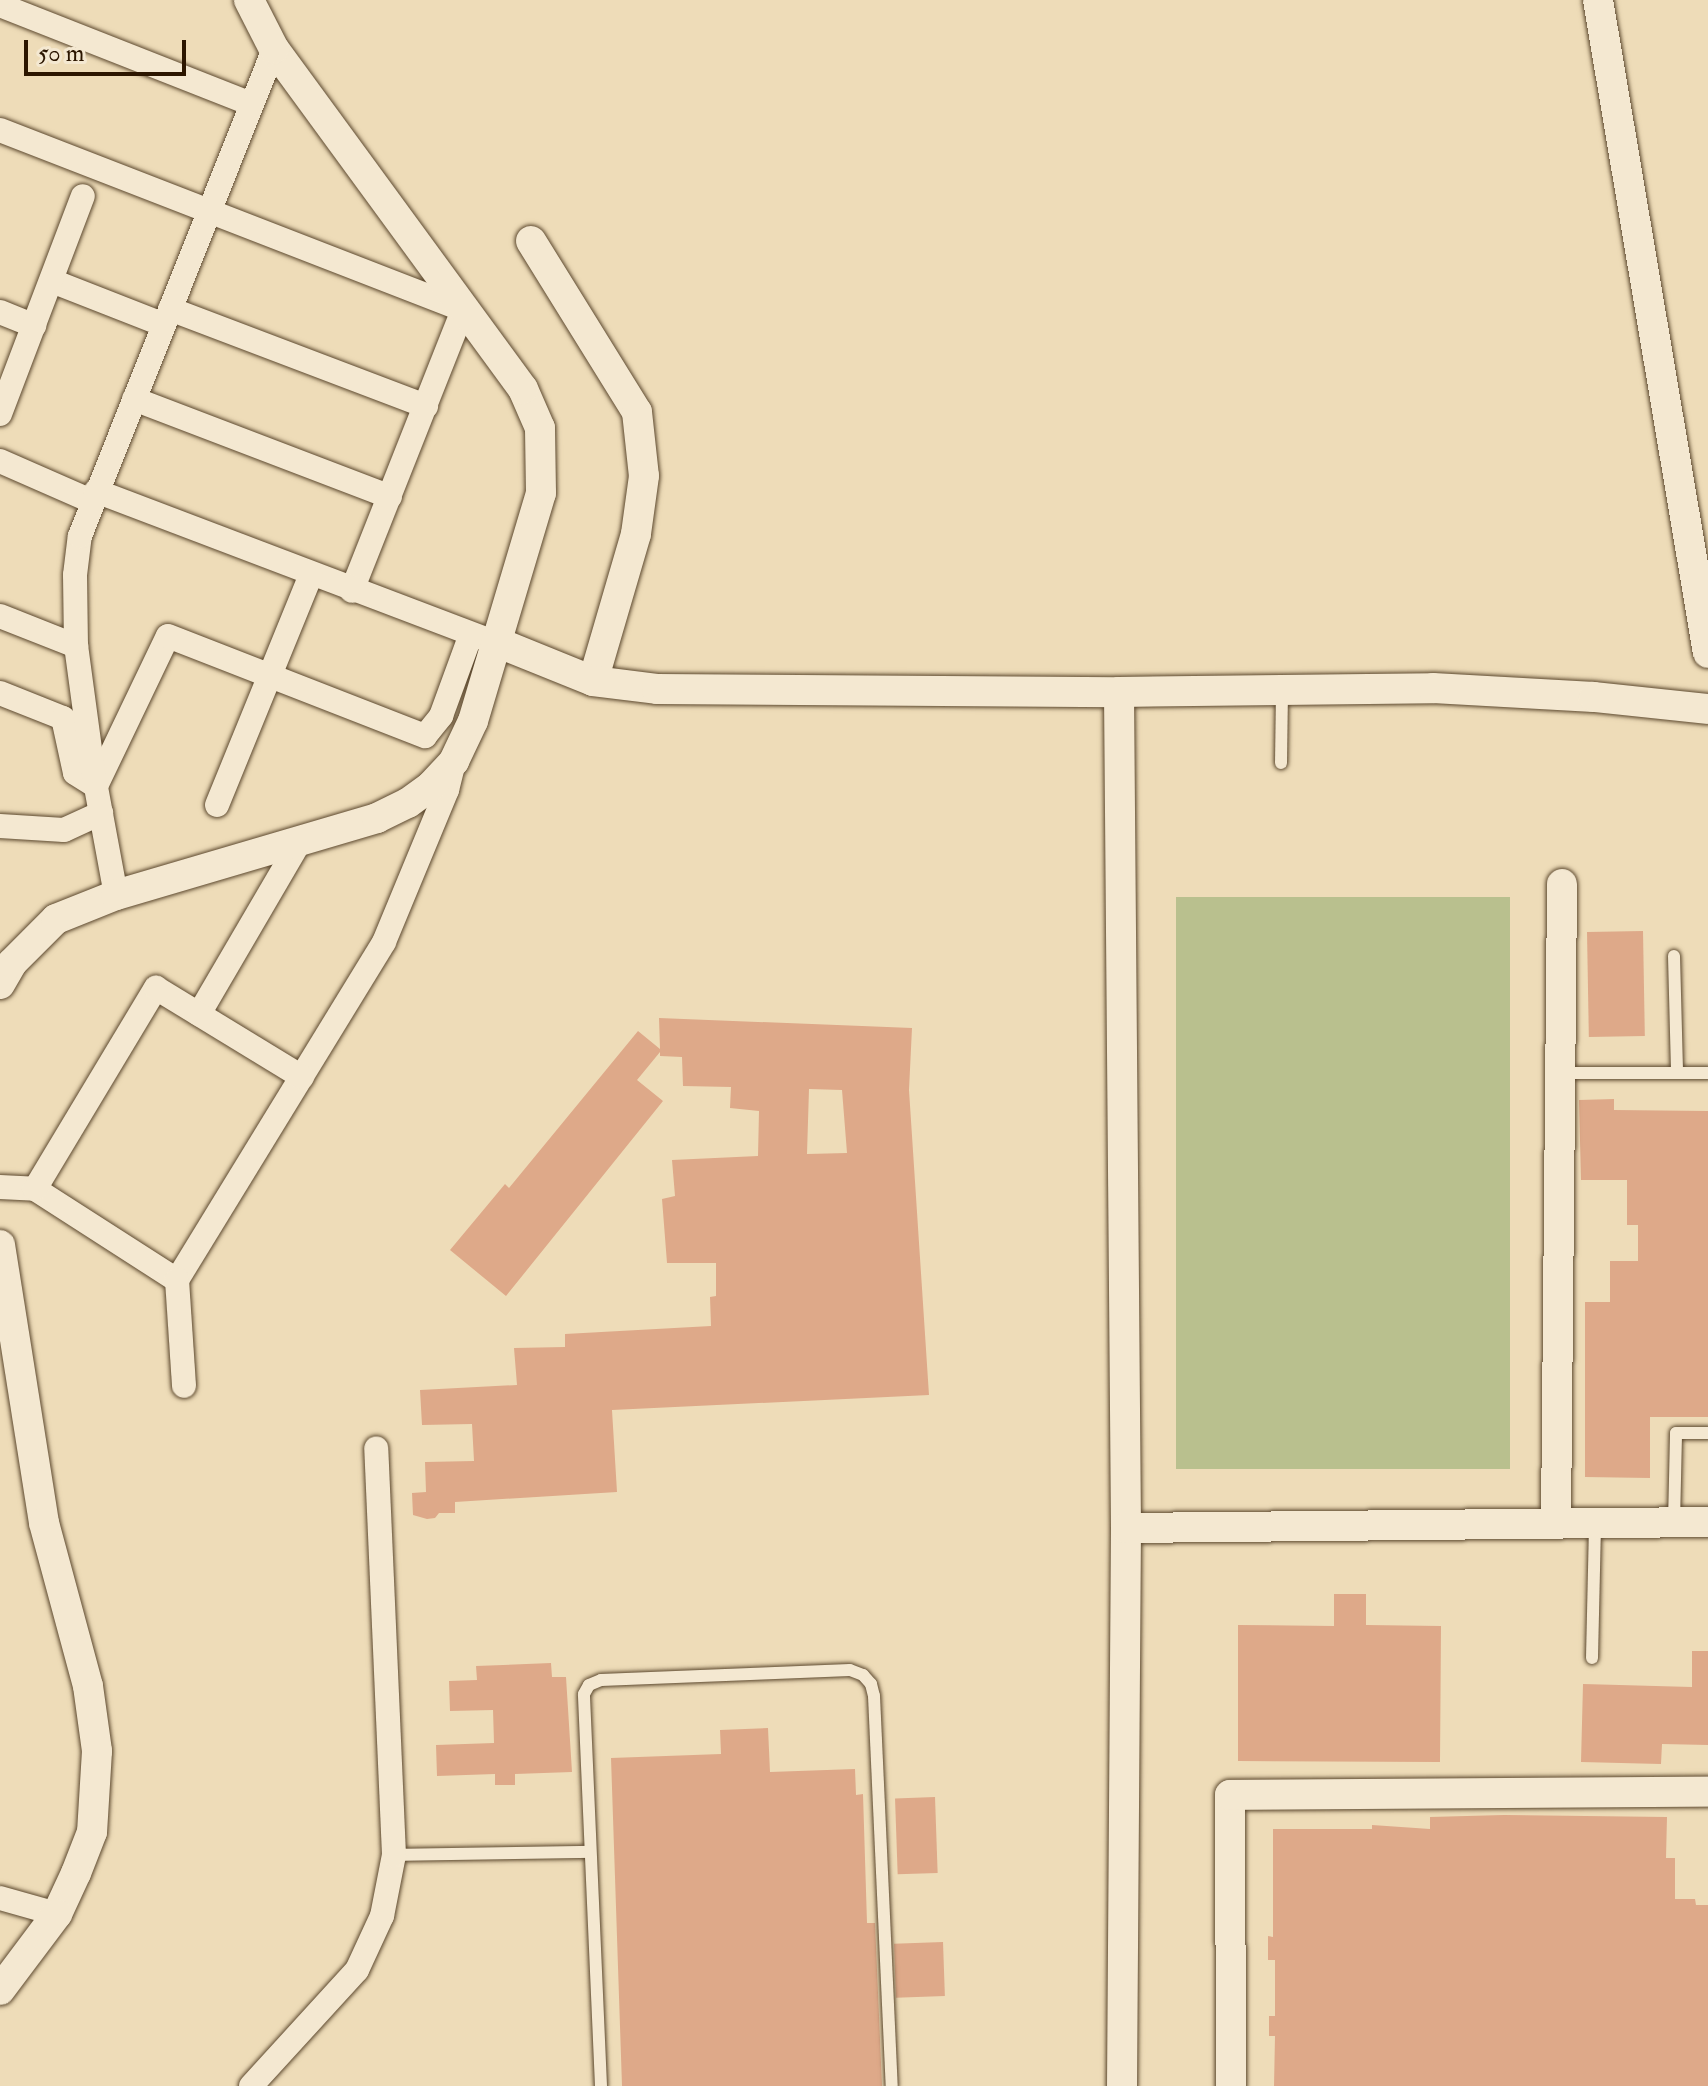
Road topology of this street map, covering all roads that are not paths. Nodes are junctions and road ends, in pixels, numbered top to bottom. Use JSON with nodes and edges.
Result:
{"nodes":[{"id":1,"x":249,"y":0,"type":"edge"},
{"id":2,"x":1598,"y":0,"type":"edge"},
{"id":3,"x":0,"y":5,"type":"edge"},
{"id":4,"x":274,"y":49,"type":"junction"},
{"id":5,"x":251,"y":104,"type":"junction"},
{"id":6,"x":0,"y":130,"type":"edge"},
{"id":7,"x":83,"y":196,"type":"dead end"},
{"id":8,"x":208,"y":211,"type":"junction"},
{"id":9,"x":531,"y":241,"type":"dead end"},
{"id":10,"x":52,"y":281,"type":"junction"},
{"id":11,"x":463,"y":310,"type":"junction"},
{"id":12,"x":0,"y":312,"type":"edge"},
{"id":13,"x":167,"y":317,"type":"junction"},
{"id":14,"x":34,"y":326,"type":"junction"},
{"id":15,"x":134,"y":399,"type":"junction"},
{"id":16,"x":426,"y":406,"type":"junction"},
{"id":17,"x":0,"y":414,"type":"edge"},
{"id":18,"x":0,"y":461,"type":"edge"},
{"id":19,"x":94,"y":496,"type":"junction"},
{"id":20,"x":390,"y":497,"type":"junction"},
{"id":21,"x":311,"y":575,"type":"junction"},
{"id":22,"x":352,"y":591,"type":"junction"},
{"id":23,"x":0,"y":616,"type":"edge"},
{"id":24,"x":485,"y":638,"type":"junction"},
{"id":25,"x":76,"y":646,"type":"junction"},
{"id":26,"x":1708,"y":653,"type":"edge"},
{"id":27,"x":270,"y":676,"type":"junction"},
{"id":28,"x":593,"y":681,"type":"junction"},
{"id":29,"x":1282,"y":690,"type":"junction"},
{"id":30,"x":1119,"y":692,"type":"junction"},
{"id":31,"x":0,"y":693,"type":"edge"},
{"id":32,"x":1708,"y":709,"type":"edge"},
{"id":33,"x":454,"y":761,"type":"junction"},
{"id":34,"x":1281,"y":763,"type":"dead end"},
{"id":35,"x":96,"y":786,"type":"junction"},
{"id":36,"x":217,"y":805,"type":"dead end"},
{"id":37,"x":101,"y":813,"type":"junction"},
{"id":38,"x":0,"y":826,"type":"edge"},
{"id":39,"x":300,"y":841,"type":"junction"},
{"id":40,"x":1562,"y":884,"type":"dead end"},
{"id":41,"x":116,"y":895,"type":"junction"},
{"id":42,"x":1674,"y":956,"type":"dead end"},
{"id":43,"x":0,"y":984,"type":"edge"},
{"id":44,"x":199,"y":1014,"type":"junction"},
{"id":45,"x":1561,"y":1073,"type":"junction"},
{"id":46,"x":1677,"y":1073,"type":"junction"},
{"id":47,"x":1708,"y":1073,"type":"edge"},
{"id":48,"x":302,"y":1077,"type":"junction"},
{"id":49,"x":0,"y":1187,"type":"edge"},
{"id":50,"x":35,"y":1189,"type":"junction"},
{"id":51,"x":0,"y":1245,"type":"edge"},
{"id":52,"x":177,"y":1280,"type":"junction"},
{"id":53,"x":5,"y":1308,"type":"edge"},
{"id":54,"x":184,"y":1386,"type":"dead end"},
{"id":55,"x":1708,"y":1433,"type":"edge"},
{"id":56,"x":376,"y":1448,"type":"dead end"},
{"id":57,"x":1708,"y":1522,"type":"edge"},
{"id":58,"x":1556,"y":1523,"type":"junction"},
{"id":59,"x":1595,"y":1523,"type":"junction"},
{"id":60,"x":1674,"y":1523,"type":"junction"},
{"id":61,"x":1126,"y":1528,"type":"junction"},
{"id":62,"x":1592,"y":1658,"type":"dead end"},
{"id":63,"x":1708,"y":1792,"type":"edge"},
{"id":64,"x":589,"y":1852,"type":"junction"},
{"id":65,"x":394,"y":1855,"type":"junction"},
{"id":66,"x":0,"y":1898,"type":"edge"},
{"id":67,"x":57,"y":1914,"type":"junction"},
{"id":68,"x":0,"y":1990,"type":"edge"},
{"id":69,"x":251,"y":2086,"type":"edge"},
{"id":70,"x":601,"y":2086,"type":"edge"},
{"id":71,"x":892,"y":2086,"type":"edge"},
{"id":72,"x":1122,"y":2086,"type":"edge"},
{"id":73,"x":1231,"y":2086,"type":"edge"}],
"edges":[{"from":1,"to":4,"type":"street"},
{"from":2,"to":26,"type":"street"},
{"from":3,"to":5,"type":"street"},
{"from":4,"to":5,"type":"street"},
{"from":4,"to":11,"type":"street"},
{"from":5,"to":8,"type":"street"},
{"from":6,"to":8,"type":"street"},
{"from":7,"to":10,"type":"street"},
{"from":8,"to":11,"type":"street"},
{"from":8,"to":13,"type":"street"},
{"from":9,"to":28,"type":"street"},
{"from":10,"to":13,"type":"street"},
{"from":10,"to":14,"type":"street"},
{"from":11,"to":16,"type":"street"},
{"from":11,"to":24,"type":"street"},
{"from":12,"to":14,"type":"street"},
{"from":13,"to":15,"type":"street"},
{"from":13,"to":16,"type":"street"},
{"from":14,"to":17,"type":"street"},
{"from":15,"to":19,"type":"street"},
{"from":15,"to":20,"type":"street"},
{"from":16,"to":20,"type":"street"},
{"from":18,"to":19,"type":"street"},
{"from":19,"to":21,"type":"street"},
{"from":19,"to":25,"type":"street"},
{"from":20,"to":22,"type":"street"},
{"from":21,"to":22,"type":"street"},
{"from":21,"to":27,"type":"street"},
{"from":22,"to":24,"type":"street"},
{"from":23,"to":25,"type":"street"},
{"from":24,"to":27,"type":"street"},
{"from":24,"to":28,"type":"street"},
{"from":24,"to":33,"type":"street"},
{"from":25,"to":35,"type":"street"},
{"from":27,"to":35,"type":"street"},
{"from":27,"to":36,"type":"street"},
{"from":28,"to":30,"type":"street"},
{"from":29,"to":30,"type":"street"},
{"from":29,"to":32,"type":"street"},
{"from":29,"to":34,"type":"lane"},
{"from":30,"to":61,"type":"street"},
{"from":31,"to":35,"type":"street"},
{"from":33,"to":39,"type":"street"},
{"from":33,"to":48,"type":"street"},
{"from":35,"to":37,"type":"street"},
{"from":37,"to":38,"type":"street"},
{"from":37,"to":41,"type":"street"},
{"from":39,"to":41,"type":"street"},
{"from":39,"to":44,"type":"street"},
{"from":40,"to":45,"type":"street"},
{"from":41,"to":43,"type":"street"},
{"from":42,"to":46,"type":"lane"},
{"from":44,"to":48,"type":"street"},
{"from":44,"to":50,"type":"street"},
{"from":45,"to":46,"type":"lane"},
{"from":45,"to":58,"type":"street"},
{"from":46,"to":47,"type":"lane"},
{"from":48,"to":52,"type":"street"},
{"from":49,"to":50,"type":"street"},
{"from":50,"to":52,"type":"street"},
{"from":51,"to":53,"type":"street"},
{"from":52,"to":54,"type":"street"},
{"from":53,"to":67,"type":"street"},
{"from":55,"to":60,"type":"lane"},
{"from":56,"to":65,"type":"street"},
{"from":57,"to":60,"type":"street"},
{"from":58,"to":59,"type":"street"},
{"from":58,"to":61,"type":"street"},
{"from":59,"to":60,"type":"street"},
{"from":59,"to":62,"type":"lane"},
{"from":61,"to":72,"type":"street"},
{"from":63,"to":73,"type":"street"},
{"from":64,"to":65,"type":"lane"},
{"from":64,"to":70,"type":"lane"},
{"from":64,"to":71,"type":"lane"},
{"from":65,"to":69,"type":"street"},
{"from":66,"to":67,"type":"street"},
{"from":67,"to":68,"type":"street"}]}
